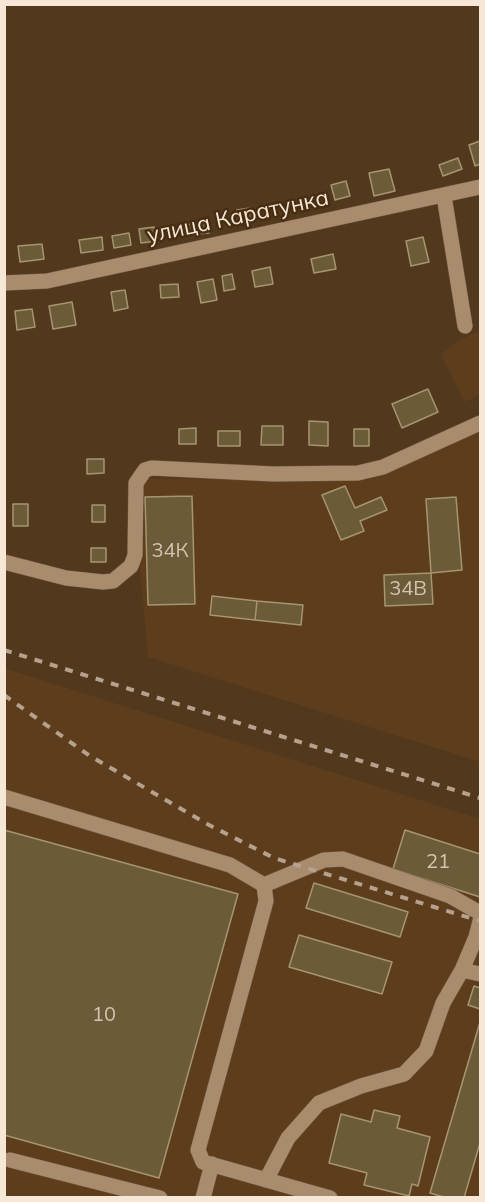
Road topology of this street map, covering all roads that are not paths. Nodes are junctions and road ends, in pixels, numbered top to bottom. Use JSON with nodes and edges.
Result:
{"nodes":[{"id":1,"x":480,"y":187,"type":"edge"},
{"id":2,"x":444,"y":196,"type":"junction"},
{"id":3,"x":4,"y":283,"type":"edge"},
{"id":4,"x":465,"y":326,"type":"dead end"},
{"id":5,"x":480,"y":423,"type":"edge"},
{"id":6,"x":4,"y":562,"type":"edge"},
{"id":7,"x":4,"y":797,"type":"edge"},
{"id":8,"x":264,"y":885,"type":"junction"},
{"id":9,"x":480,"y":913,"type":"edge"},
{"id":10,"x":480,"y":921,"type":"edge"},
{"id":11,"x":462,"y":970,"type":"junction"},
{"id":12,"x":480,"y":974,"type":"edge"},
{"id":13,"x":9,"y":1160,"type":"dead end"},
{"id":14,"x":212,"y":1164,"type":"junction"},
{"id":15,"x":266,"y":1179,"type":"junction"},
{"id":16,"x":160,"y":1197,"type":"edge"},
{"id":17,"x":203,"y":1197,"type":"edge"},
{"id":18,"x":330,"y":1197,"type":"edge"}],
"edges":[{"from":1,"to":2,"type":"street","name":"улица Каратунка"},
{"from":2,"to":3,"type":"street","name":"улица Каратунка"},
{"from":2,"to":4,"type":"street"},
{"from":5,"to":6,"type":"street"},
{"from":7,"to":8,"type":"street"},
{"from":8,"to":9,"type":"street"},
{"from":8,"to":14,"type":"street"},
{"from":10,"to":11,"type":"street"},
{"from":11,"to":12,"type":"street"},
{"from":11,"to":15,"type":"street"},
{"from":13,"to":16,"type":"street"},
{"from":14,"to":15,"type":"street"},
{"from":14,"to":17,"type":"street"},
{"from":15,"to":18,"type":"street"}]}
